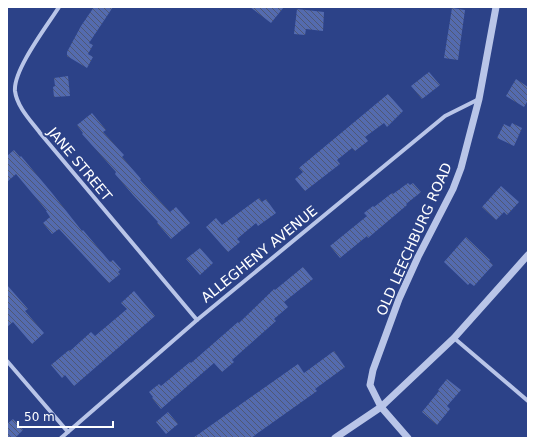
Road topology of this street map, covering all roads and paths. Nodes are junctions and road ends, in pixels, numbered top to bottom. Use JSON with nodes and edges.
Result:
{"nodes":[{"id":1,"x":59,"y":7,"type":"edge"},
{"id":2,"x":496,"y":7,"type":"edge"},
{"id":3,"x":479,"y":99,"type":"junction"},
{"id":4,"x":528,"y":255,"type":"edge"},
{"id":5,"x":197,"y":320,"type":"junction"},
{"id":6,"x":454,"y":338,"type":"junction"},
{"id":7,"x":7,"y":361,"type":"edge"},
{"id":8,"x":528,"y":401,"type":"edge"},
{"id":9,"x":381,"y":407,"type":"junction"},
{"id":10,"x":68,"y":432,"type":"junction"},
{"id":11,"x":61,"y":438,"type":"edge"},
{"id":12,"x":335,"y":438,"type":"edge"},
{"id":13,"x":408,"y":438,"type":"edge"}],
"edges":[{"from":1,"to":5,"type":"street","name":"JANE STREET"},
{"from":2,"to":3,"type":"street","name":"OLD LEECHBURG ROAD"},
{"from":3,"to":5,"type":"street","name":"ALLEGHENY AVENUE"},
{"from":3,"to":9,"type":"street","name":"OLD LEECHBURG ROAD"},
{"from":4,"to":6,"type":"street"},
{"from":5,"to":10,"type":"street","name":"ALLEGHENY AVENUE"},
{"from":6,"to":8,"type":"street"},
{"from":6,"to":9,"type":"street"},
{"from":7,"to":10,"type":"street"},
{"from":9,"to":12,"type":"street"},
{"from":9,"to":13,"type":"street","name":"OLD LEECHBURG ROAD"},
{"from":10,"to":11,"type":"street","name":"ALLEGHENY AVENUE"}]}
